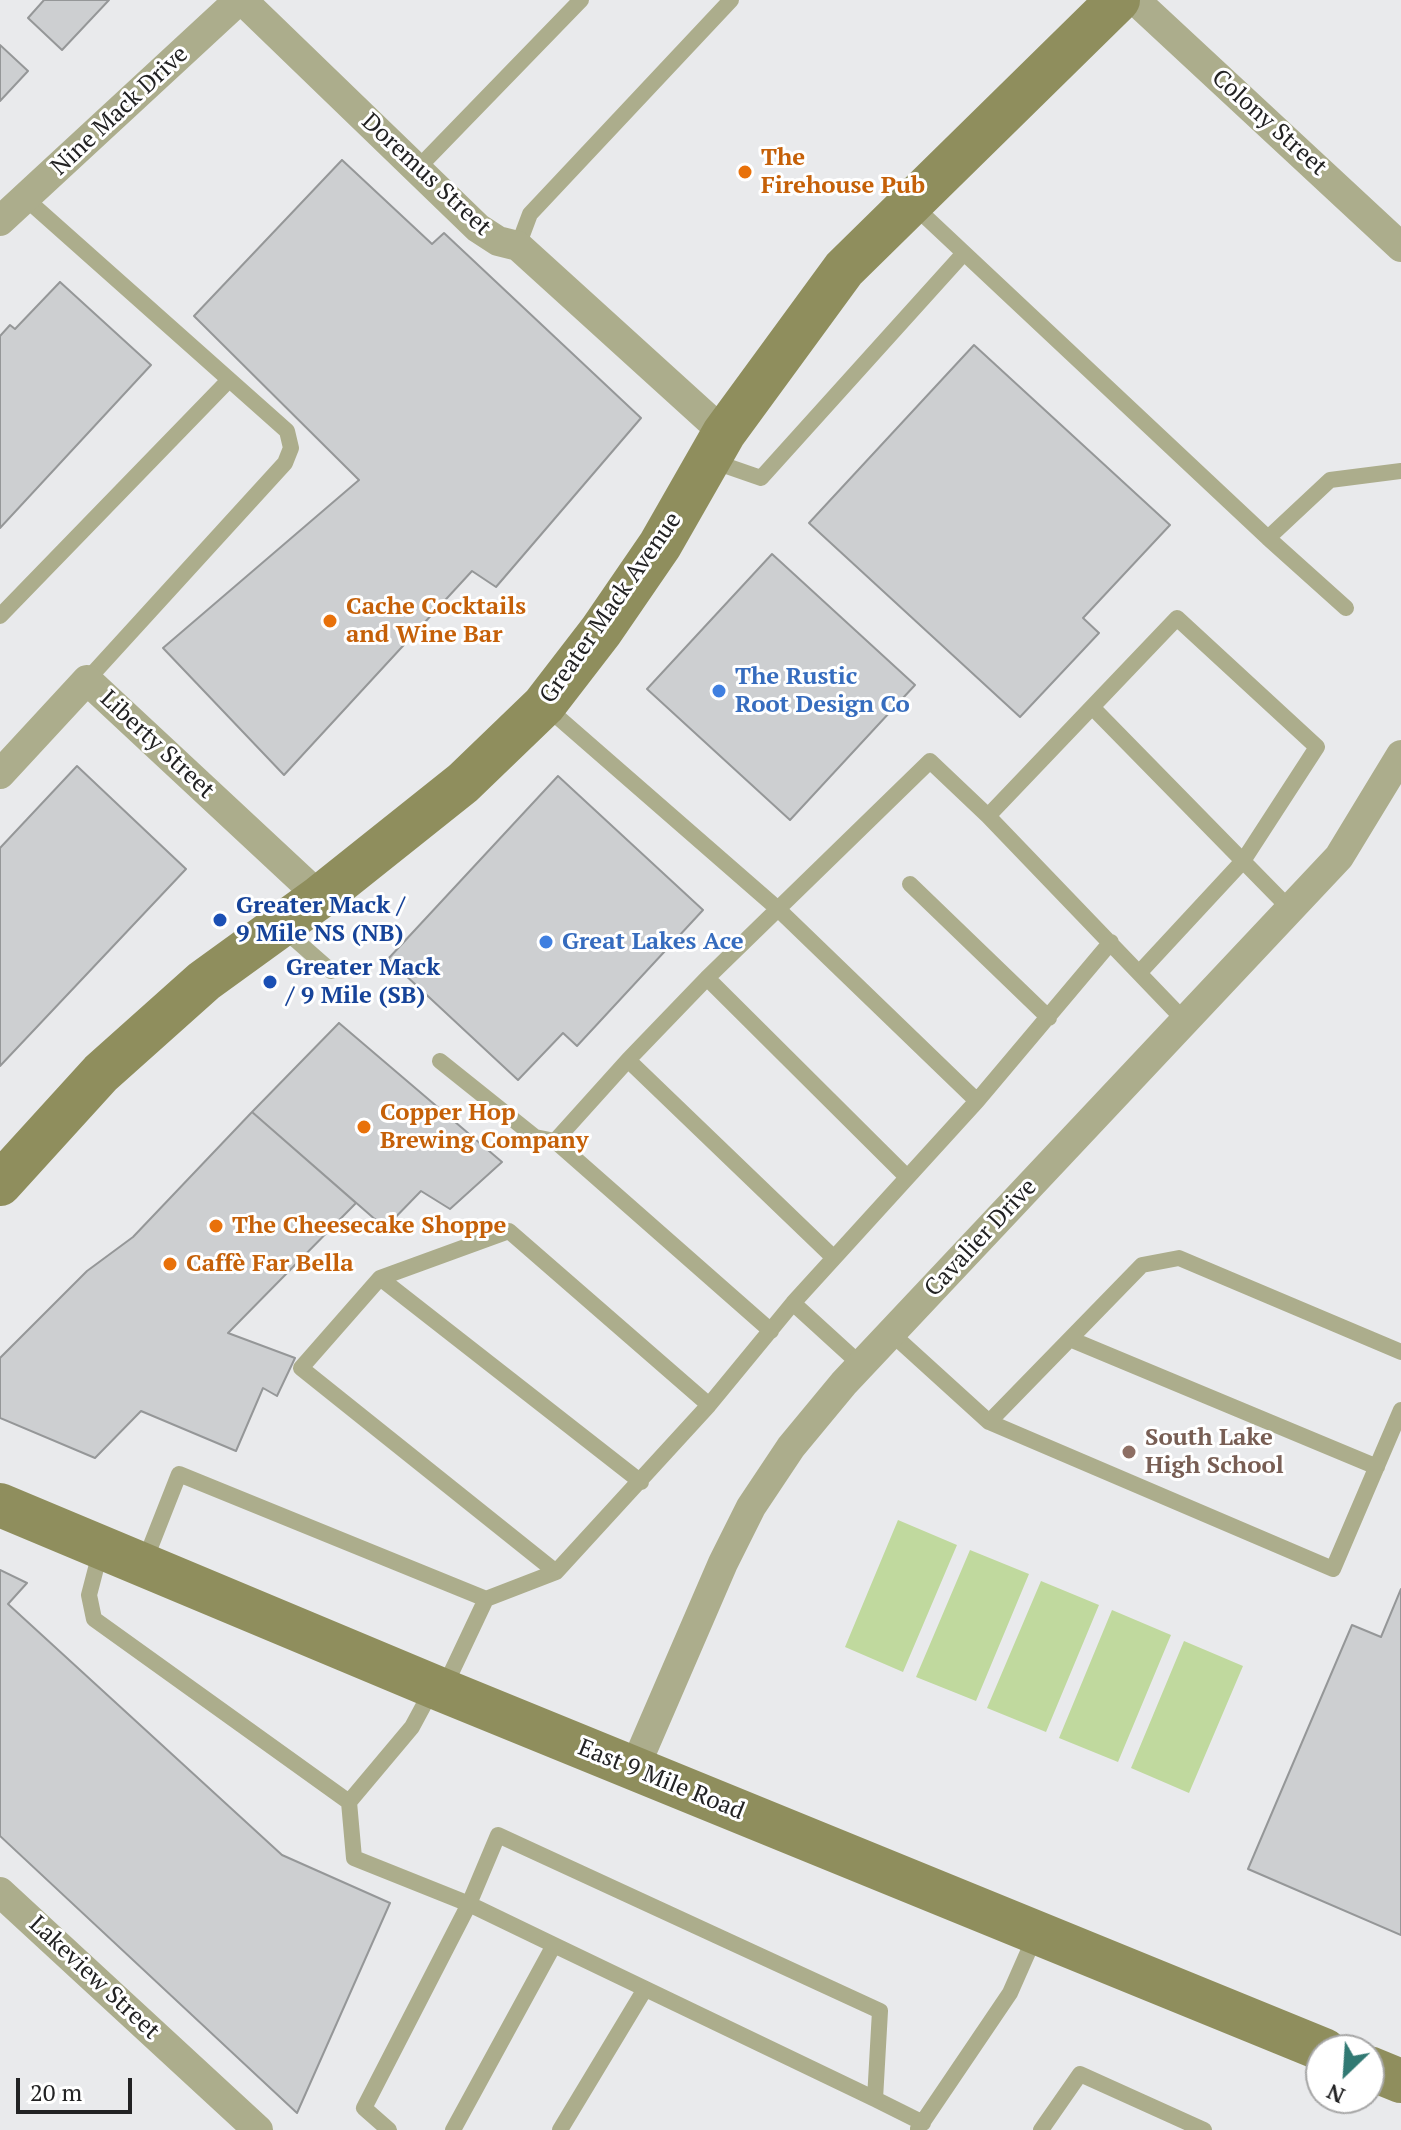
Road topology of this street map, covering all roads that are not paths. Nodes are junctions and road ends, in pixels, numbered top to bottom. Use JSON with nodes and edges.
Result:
{"nodes":[{"id":1,"x":241,"y":0,"type":"edge"},
{"id":2,"x":581,"y":0,"type":"edge"},
{"id":3,"x":731,"y":0,"type":"edge"},
{"id":4,"x":1118,"y":0,"type":"edge"},
{"id":5,"x":1135,"y":0,"type":"edge"},
{"id":6,"x":417,"y":169,"type":"junction"},
{"id":7,"x":1344,"y":191,"type":"junction"},
{"id":8,"x":25,"y":198,"type":"junction"},
{"id":9,"x":911,"y":203,"type":"junction"},
{"id":10,"x":0,"y":221,"type":"edge"},
{"id":11,"x":518,"y":246,"type":"junction"},
{"id":12,"x":1401,"y":247,"type":"edge"},
{"id":13,"x":964,"y":253,"type":"junction"},
{"id":14,"x":1401,"y":258,"type":"edge"},
{"id":15,"x":229,"y":380,"type":"junction"},
{"id":16,"x":717,"y":447,"type":"junction"},
{"id":17,"x":1401,"y":471,"type":"edge"},
{"id":18,"x":1268,"y":538,"type":"junction"},
{"id":19,"x":1346,"y":608,"type":"dead end"},
{"id":20,"x":0,"y":616,"type":"edge"},
{"id":21,"x":87,"y":680,"type":"junction"},
{"id":22,"x":544,"y":705,"type":"junction"},
{"id":23,"x":1092,"y":707,"type":"junction"},
{"id":24,"x":1401,"y":755,"type":"edge"},
{"id":25,"x":0,"y":774,"type":"edge"},
{"id":26,"x":988,"y":816,"type":"junction"},
{"id":27,"x":1243,"y":861,"type":"junction"},
{"id":28,"x":910,"y":884,"type":"dead end"},
{"id":29,"x":320,"y":897,"type":"junction"},
{"id":30,"x":778,"y":909,"type":"junction"},
{"id":31,"x":1290,"y":909,"type":"junction"},
{"id":32,"x":281,"y":926,"type":"junction"},
{"id":33,"x":1111,"y":942,"type":"junction"},
{"id":34,"x":331,"y":971,"type":"dead end"},
{"id":35,"x":1140,"y":972,"type":"junction"},
{"id":36,"x":707,"y":978,"type":"junction"},
{"id":37,"x":1049,"y":1018,"type":"junction"},
{"id":38,"x":1185,"y":1021,"type":"junction"},
{"id":39,"x":628,"y":1060,"type":"junction"},
{"id":40,"x":440,"y":1061,"type":"dead end"},
{"id":41,"x":977,"y":1101,"type":"junction"},
{"id":42,"x":555,"y":1141,"type":"junction"},
{"id":43,"x":907,"y":1177,"type":"junction"},
{"id":44,"x":0,"y":1184,"type":"edge"},
{"id":45,"x":834,"y":1258,"type":"junction"},
{"id":46,"x":380,"y":1278,"type":"junction"},
{"id":47,"x":793,"y":1303,"type":"junction"},
{"id":48,"x":771,"y":1331,"type":"junction"},
{"id":49,"x":891,"y":1333,"type":"junction"},
{"id":50,"x":1070,"y":1339,"type":"junction"},
{"id":51,"x":1401,"y":1352,"type":"edge"},
{"id":52,"x":861,"y":1365,"type":"junction"},
{"id":53,"x":709,"y":1405,"type":"junction"},
{"id":54,"x":1401,"y":1410,"type":"edge"},
{"id":55,"x":989,"y":1422,"type":"junction"},
{"id":56,"x":1377,"y":1467,"type":"junction"},
{"id":57,"x":641,"y":1482,"type":"junction"},
{"id":58,"x":0,"y":1505,"type":"edge"},
{"id":59,"x":101,"y":1549,"type":"junction"},
{"id":60,"x":142,"y":1567,"type":"junction"},
{"id":61,"x":556,"y":1572,"type":"junction"},
{"id":62,"x":486,"y":1599,"type":"junction"},
{"id":63,"x":438,"y":1688,"type":"junction"},
{"id":64,"x":634,"y":1769,"type":"junction"},
{"id":65,"x":349,"y":1802,"type":"junction"},
{"id":66,"x":0,"y":1892,"type":"edge"},
{"id":67,"x":469,"y":1904,"type":"junction"},
{"id":68,"x":1037,"y":1933,"type":"junction"},
{"id":69,"x":554,"y":1945,"type":"junction"},
{"id":70,"x":645,"y":1989,"type":"junction"},
{"id":71,"x":1305,"y":2042,"type":"edge"},
{"id":72,"x":875,"y":2099,"type":"junction"},
{"id":73,"x":920,"y":2126,"type":"edge"},
{"id":74,"x":258,"y":2130,"type":"edge"},
{"id":75,"x":388,"y":2130,"type":"edge"},
{"id":76,"x":453,"y":2130,"type":"edge"},
{"id":77,"x":560,"y":2130,"type":"edge"},
{"id":78,"x":1041,"y":2130,"type":"edge"},
{"id":79,"x":1204,"y":2130,"type":"edge"}],
"edges":[{"from":1,"to":6,"type":"street","name":"Doremus Street"},
{"from":1,"to":8,"type":"street","name":"Nine Mack Drive"},
{"from":2,"to":6,"type":"lane"},
{"from":3,"to":11,"type":"lane"},
{"from":4,"to":9,"type":"street","name":"Greater Mack Avenue"},
{"from":5,"to":7,"type":"street","name":"Colony Street"},
{"from":6,"to":11,"type":"street","name":"Doremus Street"},
{"from":7,"to":12,"type":"street","name":"Colony Street"},
{"from":7,"to":14,"type":"street"},
{"from":8,"to":10,"type":"street","name":"Nine Mack Drive"},
{"from":8,"to":15,"type":"lane"},
{"from":9,"to":13,"type":"lane"},
{"from":9,"to":16,"type":"street","name":"Greater Mack Avenue"},
{"from":11,"to":16,"type":"street","name":"Doremus Street"},
{"from":13,"to":16,"type":"lane"},
{"from":13,"to":18,"type":"lane"},
{"from":15,"to":20,"type":"lane"},
{"from":15,"to":21,"type":"lane"},
{"from":16,"to":22,"type":"street","name":"Greater Mack Avenue"},
{"from":17,"to":18,"type":"lane"},
{"from":18,"to":19,"type":"lane"},
{"from":21,"to":25,"type":"street","name":"Liberty Street"},
{"from":21,"to":29,"type":"street","name":"Liberty Street"},
{"from":22,"to":29,"type":"street","name":"Greater Mack Avenue"},
{"from":22,"to":30,"type":"lane"},
{"from":23,"to":26,"type":"lane"},
{"from":23,"to":27,"type":"lane"},
{"from":23,"to":27,"type":"lane"},
{"from":24,"to":31,"type":"street","name":"Cavalier Drive"},
{"from":26,"to":30,"type":"lane"},
{"from":26,"to":33,"type":"lane"},
{"from":27,"to":31,"type":"lane"},
{"from":27,"to":35,"type":"lane"},
{"from":28,"to":37,"type":"lane"},
{"from":29,"to":32,"type":"street","name":"Greater Mack Avenue"},
{"from":30,"to":36,"type":"lane"},
{"from":30,"to":41,"type":"lane"},
{"from":31,"to":38,"type":"street","name":"Cavalier Drive"},
{"from":32,"to":34,"type":"lane"},
{"from":32,"to":44,"type":"street","name":"Greater Mack Avenue"},
{"from":33,"to":35,"type":"lane"},
{"from":33,"to":37,"type":"lane"},
{"from":35,"to":38,"type":"lane"},
{"from":36,"to":39,"type":"lane"},
{"from":36,"to":43,"type":"lane"},
{"from":37,"to":41,"type":"lane"},
{"from":38,"to":49,"type":"street","name":"Cavalier Drive"},
{"from":39,"to":42,"type":"lane"},
{"from":39,"to":45,"type":"lane"},
{"from":40,"to":42,"type":"lane"},
{"from":41,"to":43,"type":"lane"},
{"from":42,"to":48,"type":"lane"},
{"from":43,"to":45,"type":"lane"},
{"from":45,"to":47,"type":"lane"},
{"from":46,"to":53,"type":"lane"},
{"from":46,"to":57,"type":"lane"},
{"from":46,"to":61,"type":"lane"},
{"from":47,"to":48,"type":"lane"},
{"from":47,"to":52,"type":"lane"},
{"from":48,"to":53,"type":"lane"},
{"from":49,"to":52,"type":"street","name":"Cavalier Drive"},
{"from":49,"to":55,"type":"lane"},
{"from":50,"to":51,"type":"lane"},
{"from":50,"to":55,"type":"lane"},
{"from":50,"to":56,"type":"lane"},
{"from":52,"to":64,"type":"street","name":"Cavalier Drive"},
{"from":53,"to":57,"type":"lane"},
{"from":54,"to":56,"type":"lane"},
{"from":55,"to":56,"type":"lane"},
{"from":57,"to":61,"type":"lane"},
{"from":58,"to":59,"type":"street","name":"East 9 Mile Road"},
{"from":59,"to":60,"type":"street","name":"East 9 Mile Road"},
{"from":59,"to":65,"type":"lane"},
{"from":60,"to":62,"type":"lane"},
{"from":60,"to":63,"type":"street","name":"East 9 Mile Road"},
{"from":61,"to":62,"type":"lane"},
{"from":62,"to":63,"type":"lane"},
{"from":63,"to":64,"type":"street","name":"East 9 Mile Road"},
{"from":63,"to":65,"type":"lane"},
{"from":64,"to":68,"type":"street","name":"East 9 Mile Road"},
{"from":65,"to":67,"type":"lane"},
{"from":66,"to":74,"type":"street","name":"Lakeview Street"},
{"from":67,"to":69,"type":"lane"},
{"from":67,"to":72,"type":"lane"},
{"from":67,"to":75,"type":"lane"},
{"from":68,"to":71,"type":"street","name":"East 9 Mile Road"},
{"from":68,"to":73,"type":"lane"},
{"from":69,"to":70,"type":"lane"},
{"from":69,"to":76,"type":"lane"},
{"from":70,"to":72,"type":"lane"},
{"from":70,"to":77,"type":"lane"},
{"from":72,"to":73,"type":"lane"},
{"from":78,"to":79,"type":"lane"}]}
